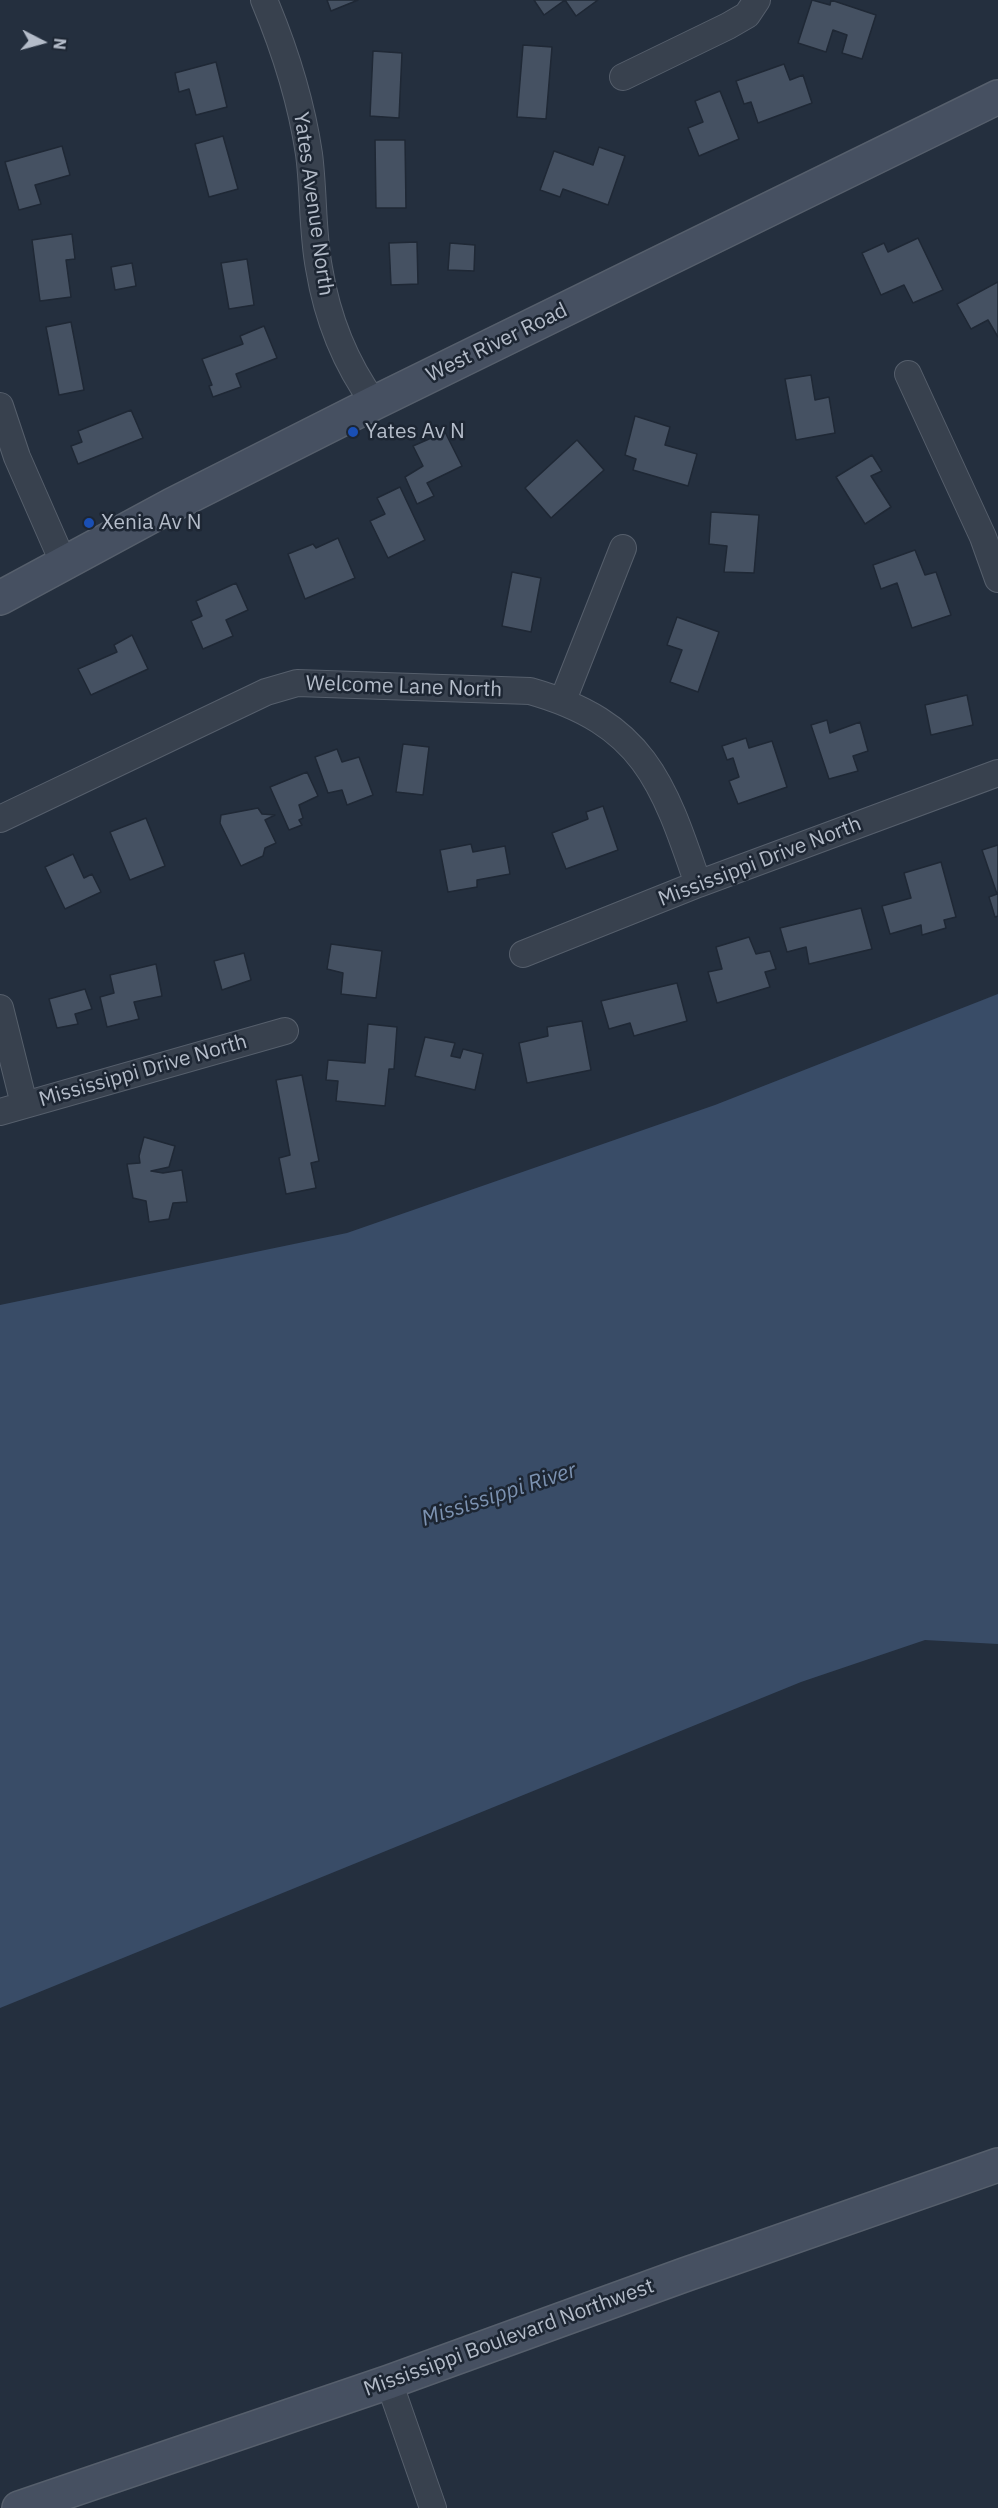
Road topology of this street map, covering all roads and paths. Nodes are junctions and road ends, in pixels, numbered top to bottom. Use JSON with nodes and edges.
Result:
{"nodes":[{"id":1,"x":264,"y":0,"type":"edge"},
{"id":2,"x":757,"y":0,"type":"edge"},
{"id":3,"x":623,"y":77,"type":"dead end"},
{"id":4,"x":998,"y":97,"type":"edge"},
{"id":5,"x":908,"y":374,"type":"dead end"},
{"id":6,"x":374,"y":403,"type":"junction"},
{"id":7,"x":0,"y":406,"type":"edge"},
{"id":8,"x":623,"y":548,"type":"dead end"},
{"id":9,"x":63,"y":562,"type":"junction"},
{"id":10,"x":998,"y":579,"type":"edge"},
{"id":11,"x":0,"y":598,"type":"edge"},
{"id":12,"x":563,"y":700,"type":"junction"},
{"id":13,"x":998,"y":773,"type":"edge"},
{"id":14,"x":0,"y":819,"type":"edge"},
{"id":15,"x":698,"y":884,"type":"junction"},
{"id":16,"x":523,"y":954,"type":"dead end"},
{"id":17,"x":0,"y":1008,"type":"edge"},
{"id":18,"x":285,"y":1031,"type":"dead end"},
{"id":19,"x":24,"y":1104,"type":"junction"},
{"id":20,"x":0,"y":1112,"type":"edge"},
{"id":21,"x":998,"y":2165,"type":"edge"},
{"id":22,"x":389,"y":2382,"type":"junction"},
{"id":23,"x":19,"y":2508,"type":"edge"},
{"id":24,"x":433,"y":2508,"type":"edge"}],
"edges":[{"from":1,"to":6,"type":"street","name":"Yates Avenue North"},
{"from":2,"to":3,"type":"street"},
{"from":4,"to":6,"type":"main road","name":"West River Road"},
{"from":5,"to":10,"type":"street"},
{"from":6,"to":9,"type":"main road","name":"West River Road"},
{"from":7,"to":9,"type":"street"},
{"from":8,"to":12,"type":"street"},
{"from":9,"to":11,"type":"main road","name":"West River Road"},
{"from":12,"to":14,"type":"street","name":"Welcome Lane North"},
{"from":12,"to":15,"type":"street","name":"Welcome Lane North"},
{"from":13,"to":15,"type":"street","name":"Mississippi Drive North"},
{"from":15,"to":16,"type":"street","name":"Mississippi Drive North"},
{"from":17,"to":19,"type":"street"},
{"from":18,"to":19,"type":"street","name":"Mississippi Drive North"},
{"from":19,"to":20,"type":"street","name":"Mississippi Drive North"},
{"from":21,"to":22,"type":"main road","name":"Mississippi Boulevard Northwest"},
{"from":22,"to":23,"type":"main road","name":"Mississippi Boulevard Northwest"},
{"from":22,"to":24,"type":"street"}]}
